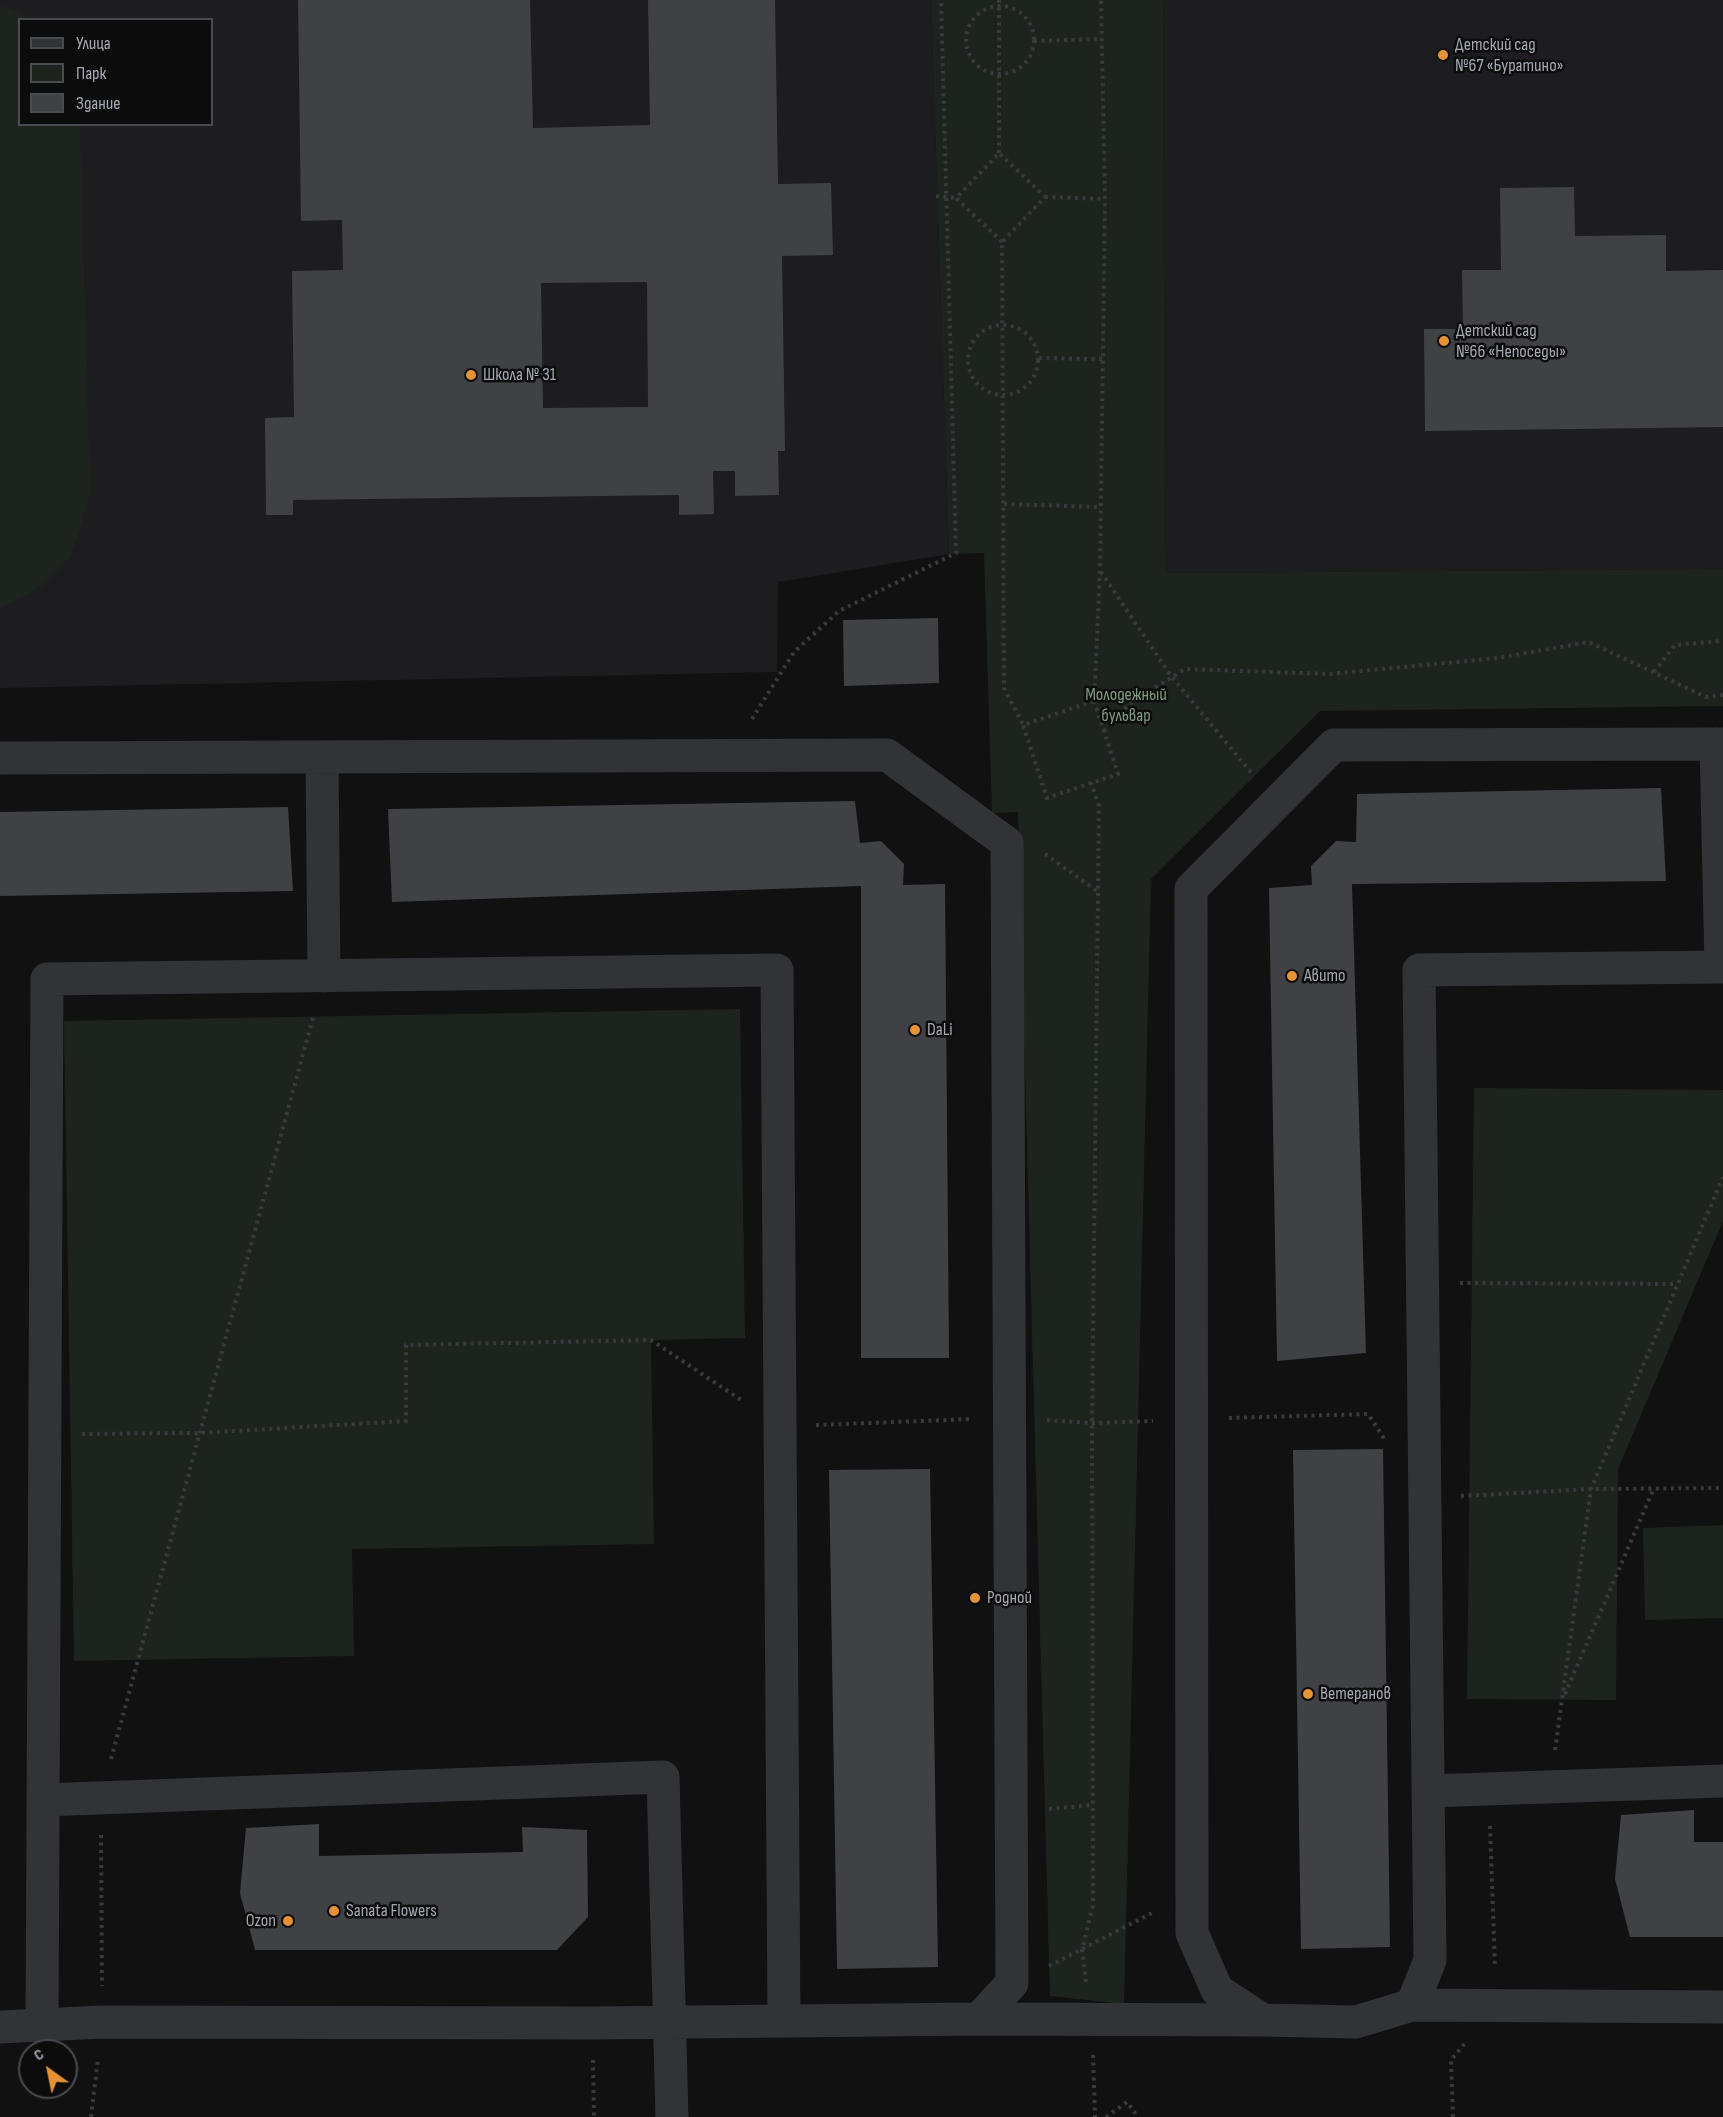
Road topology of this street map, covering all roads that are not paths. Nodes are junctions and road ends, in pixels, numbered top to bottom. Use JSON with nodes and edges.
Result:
{"nodes":[{"id":1,"x":1719,"y":744,"type":"edge"},
{"id":2,"x":322,"y":757,"type":"junction"},
{"id":3,"x":0,"y":758,"type":"edge"},
{"id":4,"x":1722,"y":967,"type":"edge"},
{"id":5,"x":324,"y":976,"type":"junction"},
{"id":6,"x":1723,"y":1781,"type":"edge"},
{"id":7,"x":1428,"y":1791,"type":"junction"},
{"id":8,"x":43,"y":1800,"type":"junction"},
{"id":9,"x":1412,"y":2006,"type":"junction"},
{"id":10,"x":1723,"y":2007,"type":"edge"},
{"id":11,"x":979,"y":2019,"type":"junction"},
{"id":12,"x":1263,"y":2020,"type":"junction"},
{"id":13,"x":784,"y":2021,"type":"junction"},
{"id":14,"x":670,"y":2023,"type":"junction"},
{"id":15,"x":0,"y":2027,"type":"edge"},
{"id":16,"x":42,"y":2027,"type":"junction"},
{"id":17,"x":672,"y":2117,"type":"edge"}],
"edges":[{"from":1,"to":4,"type":"lane"},
{"from":1,"to":12,"type":"lane"},
{"from":2,"to":3,"type":"lane"},
{"from":2,"to":5,"type":"lane"},
{"from":2,"to":11,"type":"lane"},
{"from":4,"to":7,"type":"lane"},
{"from":5,"to":8,"type":"lane"},
{"from":5,"to":13,"type":"lane"},
{"from":6,"to":7,"type":"lane"},
{"from":7,"to":9,"type":"lane"},
{"from":8,"to":14,"type":"lane"},
{"from":8,"to":16,"type":"lane"},
{"from":9,"to":10,"type":"lane"},
{"from":9,"to":12,"type":"lane"},
{"from":11,"to":12,"type":"lane"},
{"from":11,"to":13,"type":"lane"},
{"from":13,"to":14,"type":"lane"},
{"from":14,"to":16,"type":"lane"},
{"from":14,"to":17,"type":"lane"},
{"from":15,"to":16,"type":"lane"}]}
